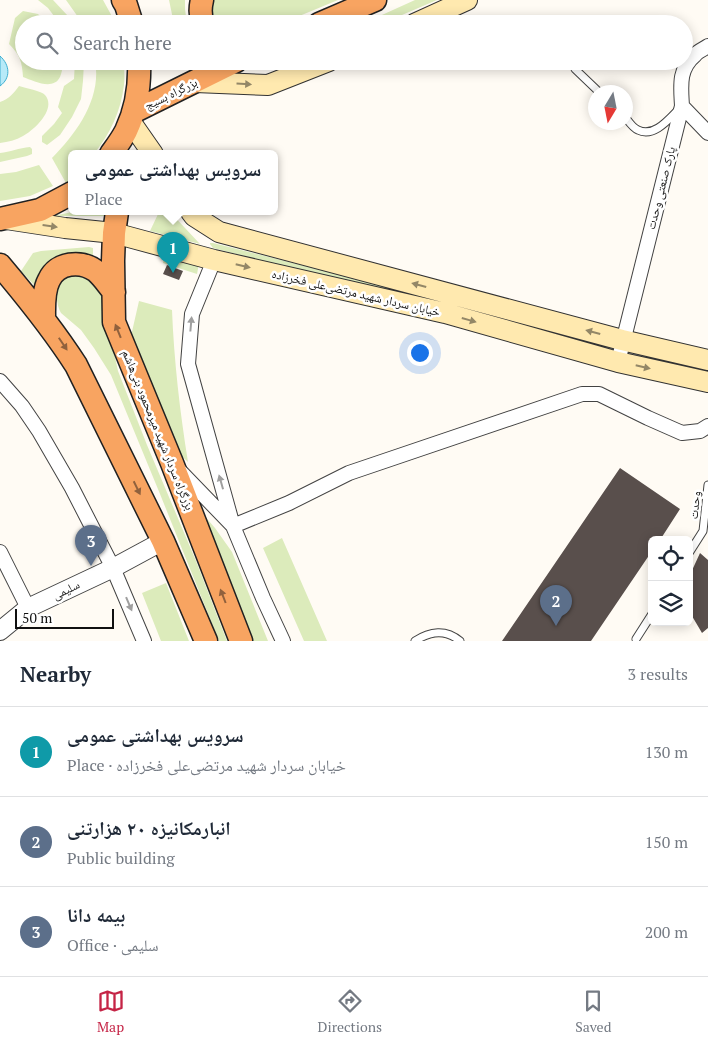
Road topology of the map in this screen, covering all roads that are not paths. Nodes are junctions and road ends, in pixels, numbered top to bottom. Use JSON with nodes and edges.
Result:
{"nodes":[{"id":1,"x":123,"y":0,"type":"edge"},
{"id":2,"x":202,"y":0,"type":"edge"},
{"id":3,"x":375,"y":0,"type":"edge"},
{"id":4,"x":467,"y":0,"type":"edge"},
{"id":5,"x":129,"y":15,"type":"edge"},
{"id":6,"x":200,"y":15,"type":"edge"},
{"id":7,"x":339,"y":15,"type":"edge"},
{"id":8,"x":434,"y":15,"type":"edge"},
{"id":9,"x":708,"y":46,"type":"edge"},
{"id":10,"x":693,"y":56,"type":"edge"},
{"id":11,"x":139,"y":70,"type":"edge"},
{"id":12,"x":218,"y":70,"type":"edge"},
{"id":13,"x":306,"y":70,"type":"edge"},
{"id":14,"x":576,"y":70,"type":"edge"},
{"id":15,"x":684,"y":70,"type":"edge"},
{"id":16,"x":195,"y":82,"type":"junction"},
{"id":17,"x":592,"y":85,"type":"edge"},
{"id":18,"x":682,"y":106,"type":"junction"},
{"id":19,"x":633,"y":126,"type":"edge"},
{"id":20,"x":128,"y":130,"type":"edge"},
{"id":21,"x":708,"y":132,"type":"edge"},
{"id":22,"x":114,"y":150,"type":"edge"},
{"id":23,"x":148,"y":150,"type":"edge"},
{"id":24,"x":68,"y":195,"type":"edge"},
{"id":25,"x":193,"y":215,"type":"edge"},
{"id":26,"x":1,"y":218,"type":"edge"},
{"id":27,"x":115,"y":223,"type":"edge"},
{"id":28,"x":214,"y":260,"type":"junction"},
{"id":29,"x":0,"y":265,"type":"edge"},
{"id":30,"x":114,"y":292,"type":"junction"},
{"id":31,"x":44,"y":319,"type":"junction"},
{"id":32,"x":622,"y":340,"type":"junction"},
{"id":33,"x":708,"y":360,"type":"edge"},
{"id":34,"x":618,"y":362,"type":"junction"},
{"id":35,"x":0,"y":381,"type":"edge"},
{"id":36,"x":708,"y":382,"type":"edge"},
{"id":37,"x":708,"y":426,"type":"edge"},
{"id":38,"x":172,"y":463,"type":"junction"},
{"id":39,"x":708,"y":484,"type":"edge"},
{"id":40,"x":233,"y":526,"type":"junction"},
{"id":41,"x":163,"y":541,"type":"junction"},
{"id":42,"x":693,"y":547,"type":"edge"},
{"id":43,"x":0,"y":552,"type":"edge"},
{"id":44,"x":113,"y":568,"type":"junction"},
{"id":45,"x":28,"y":608,"type":"junction"},
{"id":46,"x":648,"y":620,"type":"edge"},
{"id":47,"x":0,"y":631,"type":"edge"},
{"id":48,"x":636,"y":638,"type":"dead end"},
{"id":49,"x":144,"y":641,"type":"edge"},
{"id":50,"x":206,"y":641,"type":"edge"},
{"id":51,"x":241,"y":641,"type":"edge"},
{"id":52,"x":283,"y":641,"type":"edge"},
{"id":53,"x":415,"y":641,"type":"edge"},
{"id":54,"x":460,"y":641,"type":"edge"}],
"edges":[{"from":1,"to":5,"type":"highway"},
{"from":2,"to":6,"type":"highway"},
{"from":3,"to":7,"type":"highway"},
{"from":4,"to":8,"type":"main road"},
{"from":9,"to":10,"type":"street","name":"پارک صنعتی وحدت"},
{"from":11,"to":20,"type":"highway"},
{"from":12,"to":16,"type":"highway","name":"بزرگراه بسیج"},
{"from":16,"to":13,"type":"main road","one_way":true},
{"from":14,"to":17,"type":"lane"},
{"from":15,"to":18,"type":"street","name":"پارک صنعتی وحدت"},
{"from":16,"to":20,"type":"highway","name":"بزرگراه بسیج"},
{"from":18,"to":19,"type":"lane"},
{"from":18,"to":21,"type":"street"},
{"from":18,"to":32,"type":"street","name":"پارک صنعتی وحدت"},
{"from":20,"to":22,"type":"highway"},
{"from":20,"to":23,"type":"main road"},
{"from":24,"to":26,"type":"highway"},
{"from":32,"to":25,"type":"main road","name":"خیابان سردار شهید مرتضی‌علی فخرزاده","one_way":true},
{"from":26,"to":27,"type":"main road","name":"خیابان سردار شهید مرتضی‌علی فخرزاده","one_way":true},
{"from":27,"to":28,"type":"main road","name":"خیابان سردار شهید مرتضی‌علی فخرزاده"},
{"from":27,"to":30,"type":"highway","name":"بزرگراه سردار شهید میرمحمود بنی‌هاشم"},
{"from":28,"to":34,"type":"main road","name":"خیابان سردار شهید مرتضی‌علی فخرزاده","one_way":true},
{"from":40,"to":28,"type":"street","one_way":true},
{"from":29,"to":31,"type":"highway"},
{"from":30,"to":31,"type":"highway"},
{"from":38,"to":30,"type":"highway","name":"بزرگراه سردار شهید میرمحمود بنی‌هاشم","one_way":true},
{"from":31,"to":41,"type":"highway","one_way":true},
{"from":32,"to":33,"type":"main road","name":"خیابان سردار شهید مرتضی‌علی فخرزاده"},
{"from":32,"to":34,"type":"street","name":"پارک صنعتی وحدت"},
{"from":34,"to":36,"type":"main road","name":"خیابان سردار شهید مرتضی‌علی فخرزاده","one_way":true},
{"from":35,"to":44,"type":"street"},
{"from":37,"to":40,"type":"street"},
{"from":38,"to":40,"type":"street"},
{"from":51,"to":38,"type":"highway","name":"بزرگراه سردار شهید میرمحمود بنی‌هاشم","one_way":true},
{"from":39,"to":42,"type":"lane","name":"وحدت"},
{"from":40,"to":52,"type":"street"},
{"from":41,"to":44,"type":"street","name":"سلیمی"},
{"from":41,"to":50,"type":"highway"},
{"from":43,"to":45,"type":"street"},
{"from":44,"to":45,"type":"street","name":"سلیمی"},
{"from":44,"to":49,"type":"street","one_way":true},
{"from":45,"to":47,"type":"street","name":"سلیمی"},
{"from":46,"to":48,"type":"lane"},
{"from":53,"to":54,"type":"lane"}]}
